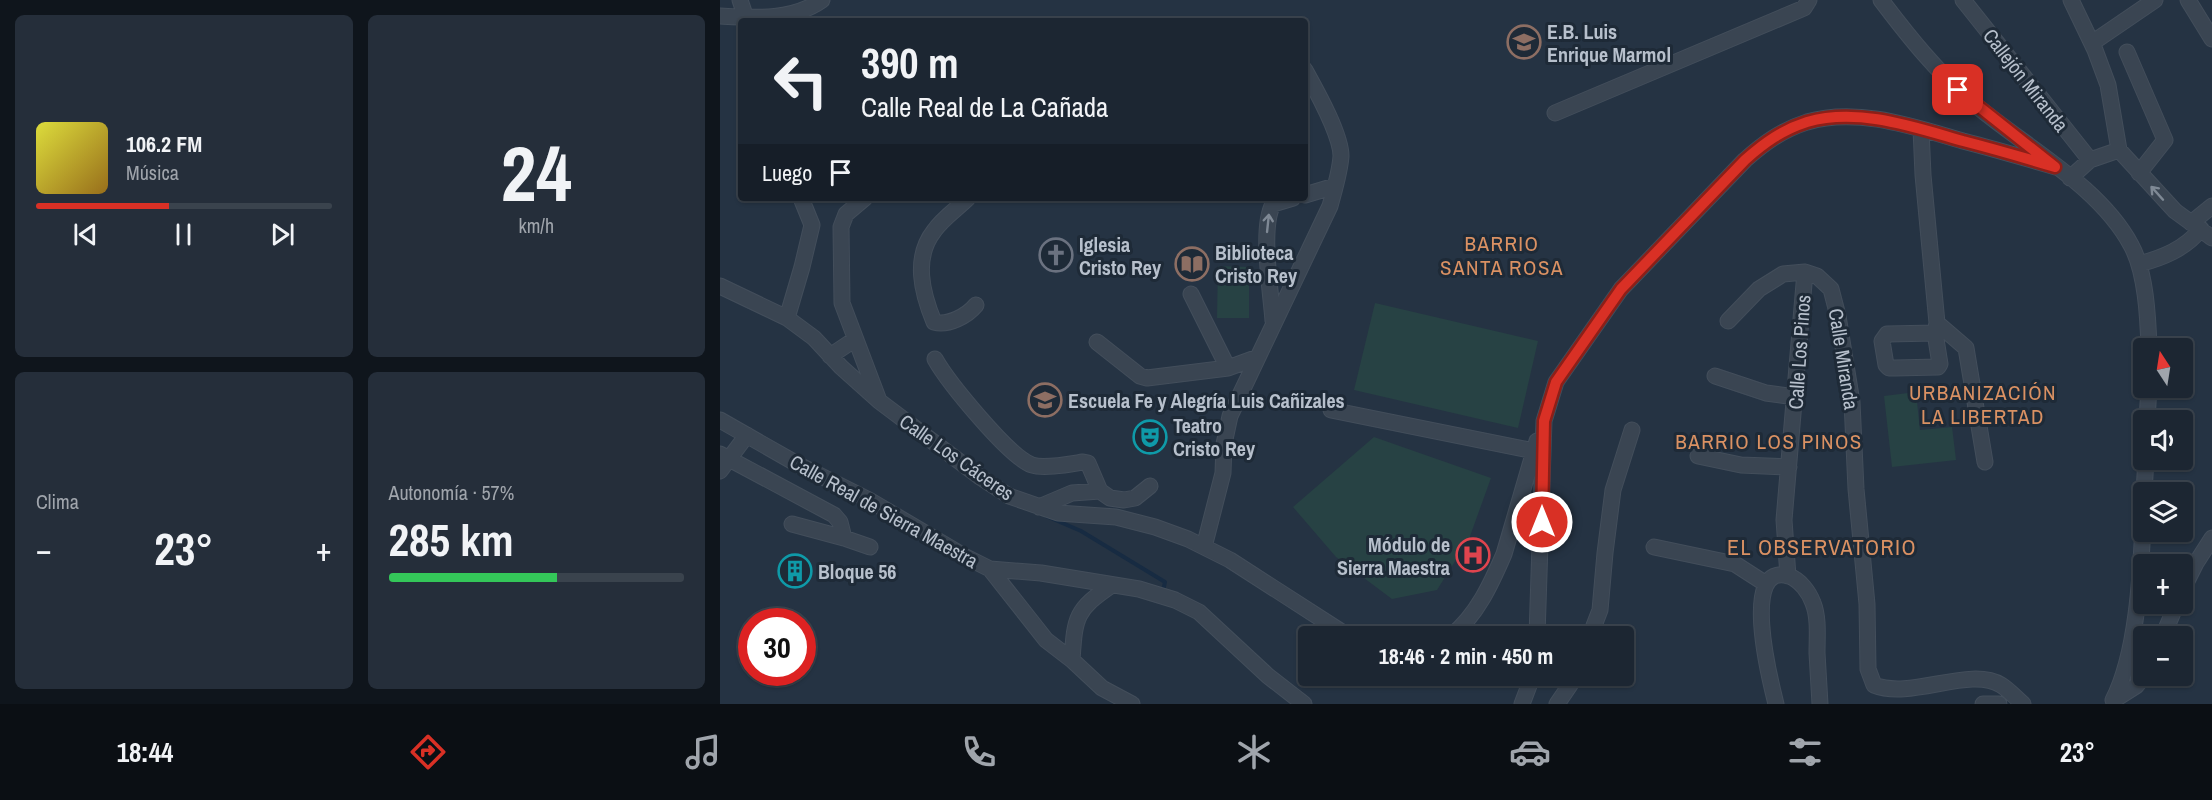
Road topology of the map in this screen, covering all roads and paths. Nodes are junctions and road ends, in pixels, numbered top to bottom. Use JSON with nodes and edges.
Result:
{"nodes":[{"id":1,"x":740,"y":0,"type":"edge"},
{"id":2,"x":822,"y":0,"type":"edge"},
{"id":3,"x":1809,"y":0,"type":"edge"},
{"id":4,"x":1881,"y":0,"type":"edge"},
{"id":5,"x":1962,"y":0,"type":"edge"},
{"id":6,"x":2071,"y":0,"type":"edge"},
{"id":7,"x":2155,"y":0,"type":"edge"},
{"id":8,"x":2188,"y":0,"type":"edge"},
{"id":9,"x":720,"y":16,"type":"edge"},
{"id":10,"x":746,"y":18,"type":"junction"},
{"id":11,"x":2212,"y":39,"type":"edge"},
{"id":12,"x":2091,"y":43,"type":"junction"},
{"id":13,"x":2127,"y":52,"type":"dead end"},
{"id":14,"x":1308,"y":76,"type":"edge"},
{"id":15,"x":1555,"y":113,"type":"dead end"},
{"id":16,"x":1921,"y":129,"type":"junction"},
{"id":17,"x":2119,"y":150,"type":"junction"},
{"id":18,"x":2090,"y":160,"type":"junction"},
{"id":19,"x":2055,"y":167,"type":"junction"},
{"id":20,"x":2139,"y":173,"type":"junction"},
{"id":21,"x":2070,"y":178,"type":"junction"},
{"id":22,"x":1335,"y":186,"type":"junction"},
{"id":23,"x":1308,"y":194,"type":"edge"},
{"id":24,"x":802,"y":201,"type":"edge"},
{"id":25,"x":861,"y":201,"type":"edge"},
{"id":26,"x":965,"y":201,"type":"edge"},
{"id":27,"x":1283,"y":201,"type":"edge"},
{"id":28,"x":2212,"y":206,"type":"edge"},
{"id":29,"x":2201,"y":230,"type":"edge"},
{"id":30,"x":2139,"y":264,"type":"junction"},
{"id":31,"x":1805,"y":272,"type":"junction"},
{"id":32,"x":720,"y":286,"type":"edge"},
{"id":33,"x":1191,"y":294,"type":"dead end"},
{"id":34,"x":976,"y":305,"type":"dead end"},
{"id":35,"x":787,"y":318,"type":"junction"},
{"id":36,"x":1728,"y":321,"type":"dead end"},
{"id":37,"x":1273,"y":324,"type":"junction"},
{"id":38,"x":2148,"y":338,"type":"edge"},
{"id":39,"x":854,"y":340,"type":"junction"},
{"id":40,"x":1097,"y":342,"type":"dead end"},
{"id":41,"x":830,"y":356,"type":"junction"},
{"id":42,"x":1258,"y":357,"type":"junction"},
{"id":43,"x":935,"y":359,"type":"dead end"},
{"id":44,"x":1228,"y":368,"type":"junction"},
{"id":45,"x":1715,"y":376,"type":"dead end"},
{"id":46,"x":1796,"y":397,"type":"junction"},
{"id":47,"x":879,"y":401,"type":"junction"},
{"id":48,"x":1331,"y":410,"type":"dead end"},
{"id":49,"x":720,"y":420,"type":"edge"},
{"id":50,"x":1544,"y":421,"type":"junction"},
{"id":51,"x":1632,"y":430,"type":"dead end"},
{"id":52,"x":747,"y":435,"type":"junction"},
{"id":53,"x":1534,"y":451,"type":"junction"},
{"id":54,"x":725,"y":456,"type":"edge"},
{"id":55,"x":1698,"y":456,"type":"dead end"},
{"id":56,"x":1985,"y":462,"type":"dead end"},
{"id":57,"x":1789,"y":467,"type":"junction"},
{"id":58,"x":720,"y":471,"type":"edge"},
{"id":59,"x":1150,"y":486,"type":"dead end"},
{"id":60,"x":1100,"y":490,"type":"junction"},
{"id":61,"x":1039,"y":507,"type":"junction"},
{"id":62,"x":792,"y":524,"type":"dead end"},
{"id":63,"x":844,"y":538,"type":"junction"},
{"id":64,"x":2212,"y":538,"type":"edge"},
{"id":65,"x":2141,"y":542,"type":"edge"},
{"id":66,"x":1204,"y":547,"type":"junction"},
{"id":67,"x":1654,"y":547,"type":"dead end"},
{"id":68,"x":870,"y":548,"type":"dead end"},
{"id":69,"x":990,"y":569,"type":"junction"},
{"id":70,"x":2193,"y":569,"type":"edge"},
{"id":71,"x":1788,"y":576,"type":"junction"},
{"id":72,"x":1766,"y":584,"type":"junction"},
{"id":73,"x":1112,"y":585,"type":"junction"},
{"id":74,"x":1332,"y":626,"type":"edge"},
{"id":75,"x":1462,"y":626,"type":"edge"},
{"id":76,"x":1537,"y":626,"type":"edge"},
{"id":77,"x":1594,"y":626,"type":"edge"},
{"id":78,"x":1072,"y":660,"type":"junction"},
{"id":79,"x":1529,"y":686,"type":"edge"},
{"id":80,"x":1569,"y":686,"type":"edge"},
{"id":81,"x":2136,"y":686,"type":"edge"},
{"id":82,"x":2111,"y":702,"type":"edge"},
{"id":83,"x":1132,"y":704,"type":"edge"},
{"id":84,"x":1304,"y":704,"type":"edge"},
{"id":85,"x":1522,"y":704,"type":"edge"},
{"id":86,"x":1557,"y":704,"type":"edge"},
{"id":87,"x":1776,"y":704,"type":"edge"},
{"id":88,"x":1820,"y":704,"type":"edge"},
{"id":89,"x":1983,"y":704,"type":"edge"},
{"id":90,"x":1999,"y":704,"type":"edge"},
{"id":91,"x":2023,"y":704,"type":"edge"}],
"edges":[{"from":1,"to":10,"type":"street"},
{"from":2,"to":10,"type":"street"},
{"from":3,"to":15,"type":"street"},
{"from":4,"to":19,"type":"street"},
{"from":5,"to":18,"type":"street","name":"Callejón Miranda"},
{"from":6,"to":12,"type":"street"},
{"from":7,"to":12,"type":"street"},
{"from":8,"to":11,"type":"street"},
{"from":9,"to":10,"type":"street"},
{"from":12,"to":17,"type":"street"},
{"from":13,"to":20,"type":"street"},
{"from":14,"to":22,"type":"street"},
{"from":16,"to":19,"type":"street"},
{"from":16,"to":50,"type":"street"},
{"from":16,"to":56,"type":"street"},
{"from":17,"to":18,"type":"street"},
{"from":17,"to":20,"type":"street"},
{"from":18,"to":21,"type":"street"},
{"from":19,"to":21,"type":"street"},
{"from":29,"to":20,"type":"street","one_way":true},
{"from":21,"to":30,"type":"street"},
{"from":22,"to":23,"type":"street"},
{"from":22,"to":37,"type":"street"},
{"from":24,"to":35,"type":"street"},
{"from":25,"to":39,"type":"street"},
{"from":26,"to":34,"type":"street"},
{"from":37,"to":27,"type":"street","one_way":true},
{"from":28,"to":29,"type":"street"},
{"from":29,"to":30,"type":"street"},
{"from":30,"to":38,"type":"street"},
{"from":31,"to":36,"type":"street"},
{"from":31,"to":46,"type":"street","name":"Calle Los Pinos"},
{"from":31,"to":91,"type":"street","name":"Calle Miranda"},
{"from":32,"to":35,"type":"street","name":"Calle Los Cáceres"},
{"from":33,"to":44,"type":"street"},
{"from":35,"to":41,"type":"street","name":"Calle Los Cáceres"},
{"from":37,"to":42,"type":"street"},
{"from":39,"to":41,"type":"street"},
{"from":39,"to":47,"type":"street"},
{"from":40,"to":44,"type":"street"},
{"from":41,"to":47,"type":"street","name":"Calle Los Cáceres"},
{"from":42,"to":44,"type":"street"},
{"from":42,"to":66,"type":"street"},
{"from":43,"to":60,"type":"street"},
{"from":45,"to":46,"type":"street"},
{"from":46,"to":57,"type":"street","name":"Calle Los Pinos"},
{"from":47,"to":61,"type":"street","name":"Calle Los Cáceres"},
{"from":48,"to":53,"type":"street"},
{"from":49,"to":52,"type":"street","name":"Calle Real de Sierra Maestra"},
{"from":50,"to":53,"type":"street"},
{"from":50,"to":76,"type":"street"},
{"from":51,"to":77,"type":"street"},
{"from":52,"to":54,"type":"street"},
{"from":52,"to":69,"type":"street","name":"Calle Real de Sierra Maestra"},
{"from":53,"to":75,"type":"street"},
{"from":54,"to":58,"type":"street"},
{"from":54,"to":63,"type":"street"},
{"from":55,"to":57,"type":"street"},
{"from":57,"to":71,"type":"street","name":"Calle Los Pinos"},
{"from":59,"to":60,"type":"street"},
{"from":60,"to":61,"type":"street"},
{"from":61,"to":66,"type":"street","name":"Calle Los Cáceres"},
{"from":62,"to":63,"type":"street"},
{"from":63,"to":68,"type":"street"},
{"from":64,"to":70,"type":"street"},
{"from":65,"to":82,"type":"street"},
{"from":66,"to":74,"type":"street","name":"Calle Los Cáceres"},
{"from":67,"to":72,"type":"street"},
{"from":69,"to":73,"type":"street","name":"Calle Real de Sierra Maestra"},
{"from":69,"to":78,"type":"street"},
{"from":71,"to":72,"type":"street"},
{"from":71,"to":88,"type":"street"},
{"from":72,"to":87,"type":"street"},
{"from":73,"to":78,"type":"street"},
{"from":73,"to":84,"type":"street","name":"Calle Real de Sierra Maestra"},
{"from":78,"to":83,"type":"street"},
{"from":79,"to":85,"type":"street"},
{"from":80,"to":86,"type":"street"},
{"from":81,"to":82,"type":"street"},
{"from":89,"to":90,"type":"street"}]}
